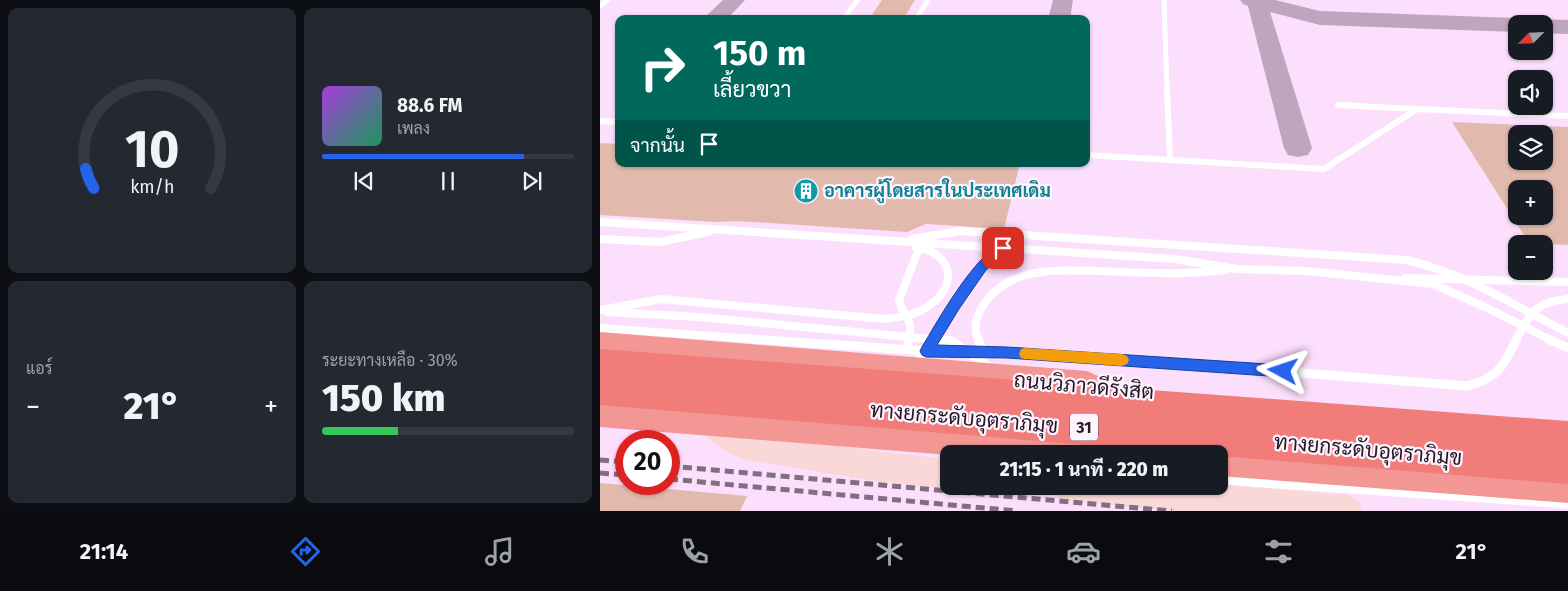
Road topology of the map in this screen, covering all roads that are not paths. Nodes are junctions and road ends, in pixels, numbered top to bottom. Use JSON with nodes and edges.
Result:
{"nodes":[{"id":1,"x":608,"y":0,"type":"edge"},
{"id":2,"x":858,"y":0,"type":"edge"},
{"id":3,"x":928,"y":0,"type":"edge"},
{"id":4,"x":1164,"y":0,"type":"edge"},
{"id":5,"x":600,"y":6,"type":"edge"},
{"id":6,"x":846,"y":15,"type":"edge"},
{"id":7,"x":919,"y":15,"type":"edge"},
{"id":8,"x":1338,"y":105,"type":"dead end"},
{"id":9,"x":1417,"y":109,"type":"junction"},
{"id":10,"x":1568,"y":116,"type":"edge"},
{"id":11,"x":600,"y":120,"type":"edge"},
{"id":12,"x":615,"y":122,"type":"edge"},
{"id":13,"x":1090,"y":155,"type":"edge"},
{"id":14,"x":1170,"y":160,"type":"junction"},
{"id":15,"x":600,"y":222,"type":"edge"},
{"id":16,"x":600,"y":239,"type":"edge"},
{"id":17,"x":890,"y":243,"type":"junction"},
{"id":18,"x":921,"y":243,"type":"junction"},
{"id":19,"x":1003,"y":248,"type":"junction"},
{"id":20,"x":1237,"y":269,"type":"junction"},
{"id":21,"x":1376,"y":280,"type":"junction"},
{"id":22,"x":1568,"y":282,"type":"edge"},
{"id":23,"x":1568,"y":299,"type":"edge"},
{"id":24,"x":600,"y":310,"type":"edge"},
{"id":25,"x":1523,"y":327,"type":"junction"},
{"id":26,"x":600,"y":328,"type":"edge"},
{"id":27,"x":1568,"y":333,"type":"edge"},
{"id":28,"x":600,"y":345,"type":"edge"},
{"id":29,"x":1568,"y":348,"type":"edge"},
{"id":30,"x":915,"y":357,"type":"junction"},
{"id":31,"x":600,"y":363,"type":"edge"},
{"id":32,"x":990,"y":368,"type":"junction"},
{"id":33,"x":600,"y":389,"type":"edge"},
{"id":34,"x":600,"y":411,"type":"edge"},
{"id":35,"x":707,"y":420,"type":"junction"},
{"id":36,"x":1568,"y":429,"type":"edge"},
{"id":37,"x":1047,"y":433,"type":"dead end"},
{"id":38,"x":1568,"y":439,"type":"edge"},
{"id":39,"x":1054,"y":440,"type":"dead end"},
{"id":40,"x":1034,"y":445,"type":"edge"},
{"id":41,"x":1059,"y":445,"type":"edge"},
{"id":42,"x":1228,"y":460,"type":"edge"},
{"id":43,"x":1568,"y":466,"type":"edge"},
{"id":44,"x":940,"y":473,"type":"edge"},
{"id":45,"x":1228,"y":481,"type":"edge"},
{"id":46,"x":1568,"y":485,"type":"edge"},
{"id":47,"x":1169,"y":495,"type":"edge"},
{"id":48,"x":1568,"y":504,"type":"edge"},
{"id":49,"x":1347,"y":511,"type":"edge"}],
"edges":[{"from":1,"to":5,"type":"lane"},
{"from":2,"to":6,"type":"lane"},
{"from":3,"to":7,"type":"lane"},
{"from":4,"to":14,"type":"lane"},
{"from":8,"to":9,"type":"lane"},
{"from":9,"to":10,"type":"lane"},
{"from":9,"to":14,"type":"lane"},
{"from":11,"to":12,"type":"lane"},
{"from":13,"to":14,"type":"lane"},
{"from":15,"to":18,"type":"lane"},
{"from":16,"to":17,"type":"lane"},
{"from":17,"to":24,"type":"lane"},
{"from":17,"to":27,"type":"lane"},
{"from":18,"to":19,"type":"lane"},
{"from":18,"to":30,"type":"lane"},
{"from":19,"to":20,"type":"lane"},
{"from":19,"to":30,"type":"lane"},
{"from":20,"to":21,"type":"lane"},
{"from":20,"to":32,"type":"lane"},
{"from":21,"to":22,"type":"lane"},
{"from":21,"to":25,"type":"lane"},
{"from":23,"to":25,"type":"lane"},
{"from":24,"to":32,"type":"lane"},
{"from":25,"to":29,"type":"lane"},
{"from":25,"to":30,"type":"lane"},
{"from":26,"to":30,"type":"lane"},
{"from":28,"to":30,"type":"highway","name":"ถนนวิภาวดีรังสิต"},
{"from":30,"to":36,"type":"highway","name":"ถนนวิภาวดีรังสิต"},
{"from":31,"to":38,"type":"highway","name":"ทางยกระดับอุตราภิมุข","number":"31"},
{"from":32,"to":37,"type":"lane"},
{"from":33,"to":43,"type":"highway","name":"ทางยกระดับอุตราภิมุข","number":"31"},
{"from":34,"to":35,"type":"highway","number":"31"},
{"from":35,"to":40,"type":"highway","number":"31"},
{"from":35,"to":44,"type":"main road"},
{"from":39,"to":41,"type":"lane"},
{"from":42,"to":46,"type":"highway"},
{"from":45,"to":48,"type":"lane"},
{"from":47,"to":49,"type":"main road"}]}
